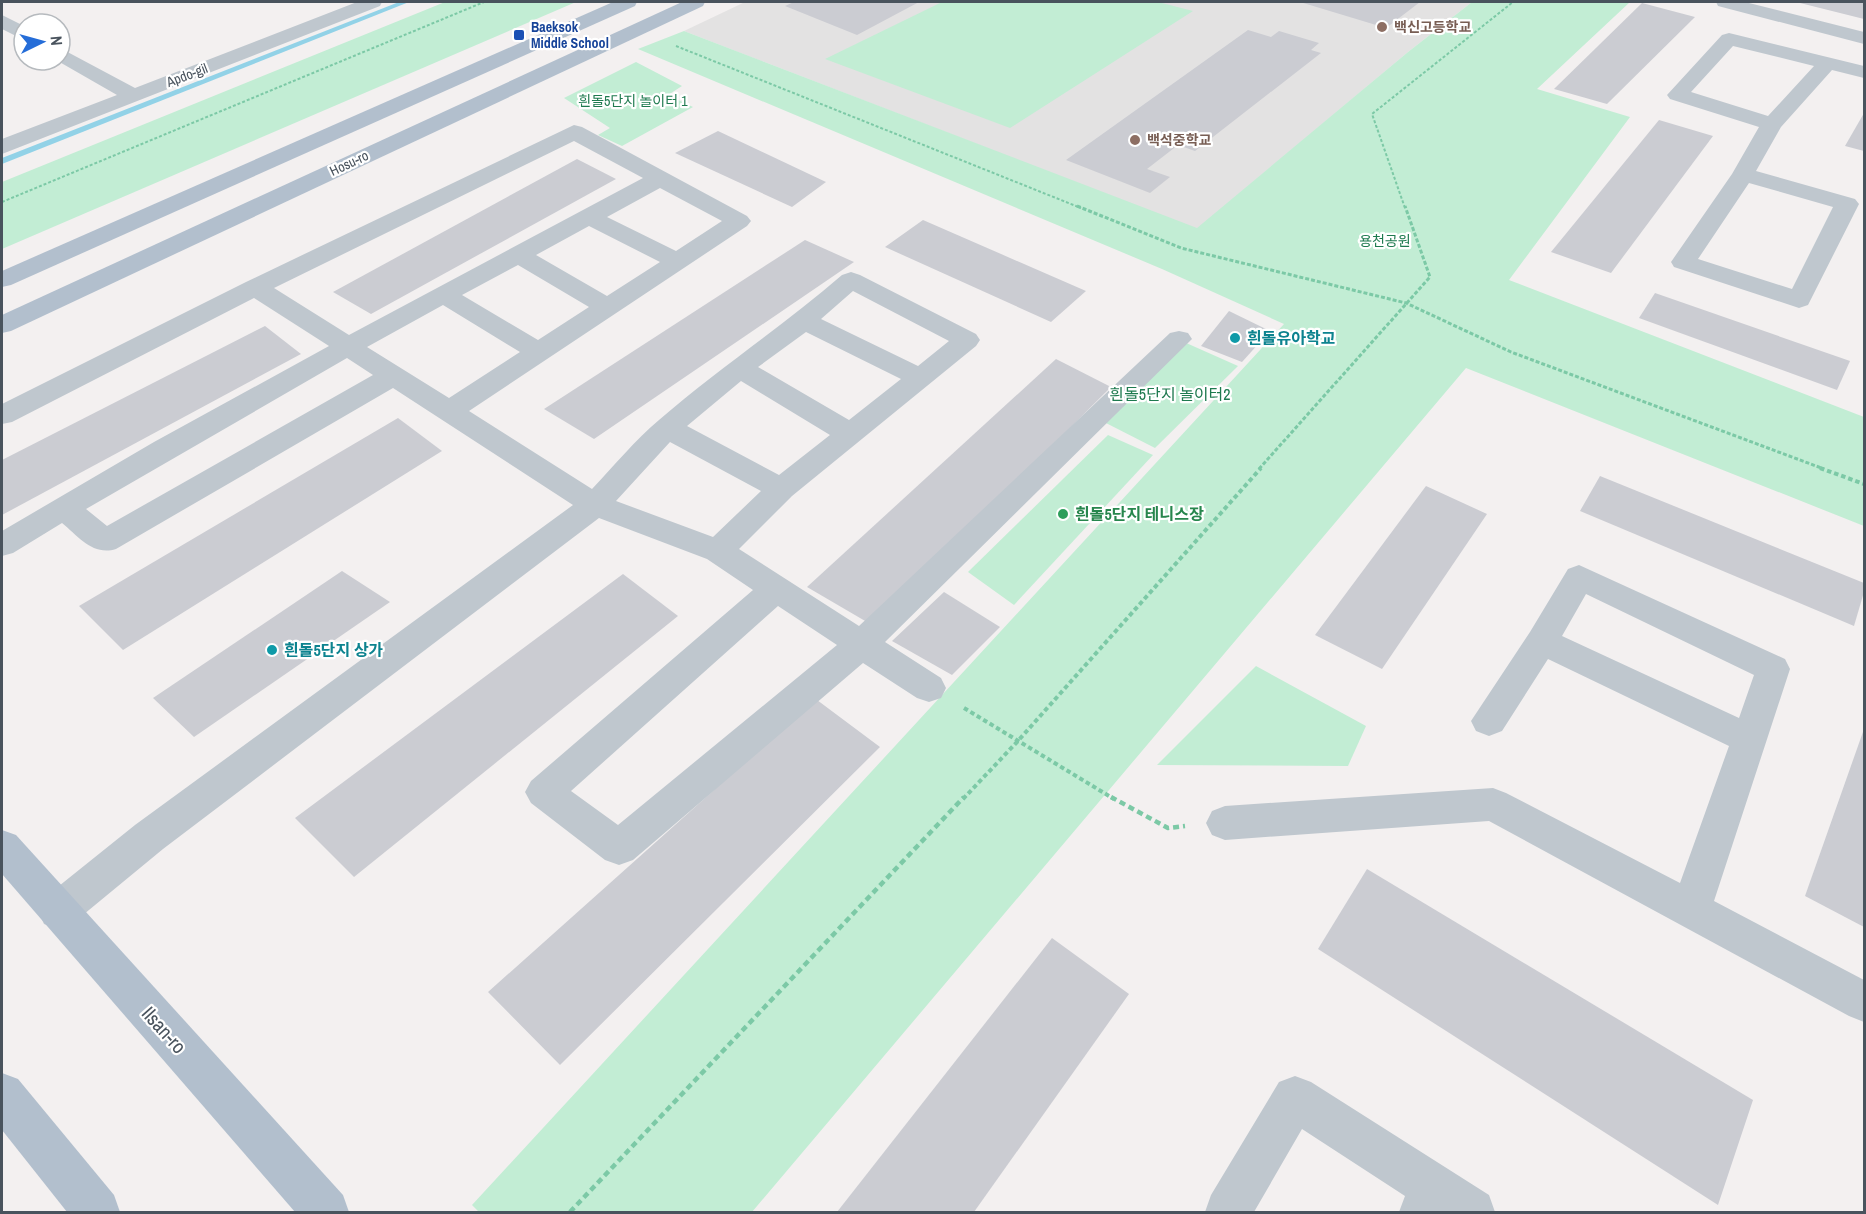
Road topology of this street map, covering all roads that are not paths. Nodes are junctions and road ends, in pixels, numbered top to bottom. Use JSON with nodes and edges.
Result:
{"nodes":[{"id":1,"x":373,"y":2,"type":"edge"},
{"id":2,"x":628,"y":2,"type":"edge"},
{"id":3,"x":696,"y":2,"type":"edge"},
{"id":4,"x":1725,"y":2,"type":"edge"},
{"id":5,"x":1864,"y":38,"type":"edge"},
{"id":6,"x":72,"y":61,"type":"edge"},
{"id":7,"x":1828,"y":63,"type":"junction"},
{"id":8,"x":1864,"y":72,"type":"edge"},
{"id":9,"x":134,"y":96,"type":"junction"},
{"id":10,"x":1772,"y":124,"type":"junction"},
{"id":11,"x":2,"y":147,"type":"edge"},
{"id":12,"x":1743,"y":174,"type":"junction"},
{"id":13,"x":661,"y":178,"type":"junction"},
{"id":14,"x":589,"y":217,"type":"junction"},
{"id":15,"x":518,"y":255,"type":"junction"},
{"id":16,"x":677,"y":261,"type":"junction"},
{"id":17,"x":2,"y":280,"type":"edge"},
{"id":18,"x":255,"y":287,"type":"junction"},
{"id":19,"x":444,"y":295,"type":"junction"},
{"id":20,"x":607,"y":307,"type":"junction"},
{"id":21,"x":804,"y":321,"type":"junction"},
{"id":22,"x":2,"y":325,"type":"edge"},
{"id":23,"x":1179,"y":339,"type":"dead end"},
{"id":24,"x":348,"y":347,"type":"junction"},
{"id":25,"x":538,"y":352,"type":"junction"},
{"id":26,"x":739,"y":368,"type":"junction"},
{"id":27,"x":393,"y":376,"type":"junction"},
{"id":28,"x":919,"y":377,"type":"junction"},
{"id":29,"x":449,"y":411,"type":"junction"},
{"id":30,"x":2,"y":415,"type":"edge"},
{"id":31,"x":667,"y":428,"type":"junction"},
{"id":32,"x":849,"y":433,"type":"junction"},
{"id":33,"x":781,"y":489,"type":"junction"},
{"id":34,"x":595,"y":505,"type":"junction"},
{"id":35,"x":63,"y":507,"type":"junction"},
{"id":36,"x":2,"y":545,"type":"edge"},
{"id":37,"x":718,"y":551,"type":"junction"},
{"id":38,"x":776,"y":589,"type":"junction"},
{"id":39,"x":1542,"y":641,"type":"junction"},
{"id":40,"x":862,"y":644,"type":"junction"},
{"id":41,"x":929,"y":688,"type":"road end"},
{"id":42,"x":1489,"y":721,"type":"dead end"},
{"id":43,"x":1749,"y":739,"type":"junction"},
{"id":44,"x":1225,"y":823,"type":"road end"},
{"id":45,"x":2,"y":847,"type":"edge"},
{"id":46,"x":1691,"y":909,"type":"junction"},
{"id":47,"x":58,"y":911,"type":"junction"},
{"id":48,"x":1864,"y":1002,"type":"edge"},
{"id":49,"x":2,"y":1095,"type":"edge"},
{"id":50,"x":1443,"y":1204,"type":"edge"},
{"id":51,"x":97,"y":1212,"type":"edge"},
{"id":52,"x":326,"y":1212,"type":"edge"},
{"id":53,"x":1228,"y":1212,"type":"edge"}],
"edges":[{"from":1,"to":9,"type":"street","name":"Apdo-gil"},
{"from":2,"to":17,"type":"main road"},
{"from":3,"to":22,"type":"main road","name":"Hosu-ro"},
{"from":4,"to":5,"type":"street"},
{"from":6,"to":9,"type":"street"},
{"from":7,"to":8,"type":"street"},
{"from":7,"to":10,"type":"street"},
{"from":7,"to":10,"type":"street"},
{"from":9,"to":11,"type":"street","name":"Apdo-gil"},
{"from":10,"to":12,"type":"street"},
{"from":12,"to":12,"type":"street"},
{"from":13,"to":14,"type":"street"},
{"from":13,"to":16,"type":"street"},
{"from":13,"to":18,"type":"street"},
{"from":14,"to":15,"type":"street"},
{"from":14,"to":16,"type":"street"},
{"from":15,"to":19,"type":"street"},
{"from":15,"to":20,"type":"street"},
{"from":16,"to":20,"type":"street"},
{"from":18,"to":24,"type":"street"},
{"from":18,"to":30,"type":"street"},
{"from":19,"to":24,"type":"street"},
{"from":19,"to":25,"type":"street"},
{"from":20,"to":25,"type":"street"},
{"from":21,"to":26,"type":"street"},
{"from":21,"to":28,"type":"street"},
{"from":21,"to":28,"type":"street"},
{"from":23,"to":40,"type":"street"},
{"from":24,"to":27,"type":"street"},
{"from":24,"to":35,"type":"street"},
{"from":25,"to":29,"type":"street"},
{"from":26,"to":31,"type":"street"},
{"from":26,"to":32,"type":"street"},
{"from":27,"to":29,"type":"street"},
{"from":27,"to":35,"type":"street"},
{"from":28,"to":32,"type":"street"},
{"from":29,"to":34,"type":"street"},
{"from":31,"to":33,"type":"street"},
{"from":31,"to":34,"type":"street"},
{"from":32,"to":33,"type":"street"},
{"from":33,"to":37,"type":"street"},
{"from":34,"to":37,"type":"street"},
{"from":34,"to":47,"type":"street"},
{"from":35,"to":36,"type":"street"},
{"from":37,"to":38,"type":"street"},
{"from":38,"to":40,"type":"street"},
{"from":38,"to":40,"type":"street"},
{"from":39,"to":42,"type":"street"},
{"from":39,"to":43,"type":"street"},
{"from":39,"to":43,"type":"street"},
{"from":40,"to":41,"type":"street"},
{"from":43,"to":46,"type":"street"},
{"from":44,"to":46,"type":"street"},
{"from":45,"to":47,"type":"main road","name":"Ilsan-ro"},
{"from":46,"to":48,"type":"street"},
{"from":47,"to":52,"type":"main road","name":"Ilsan-ro"},
{"from":49,"to":51,"type":"main road"},
{"from":50,"to":53,"type":"street"}]}
